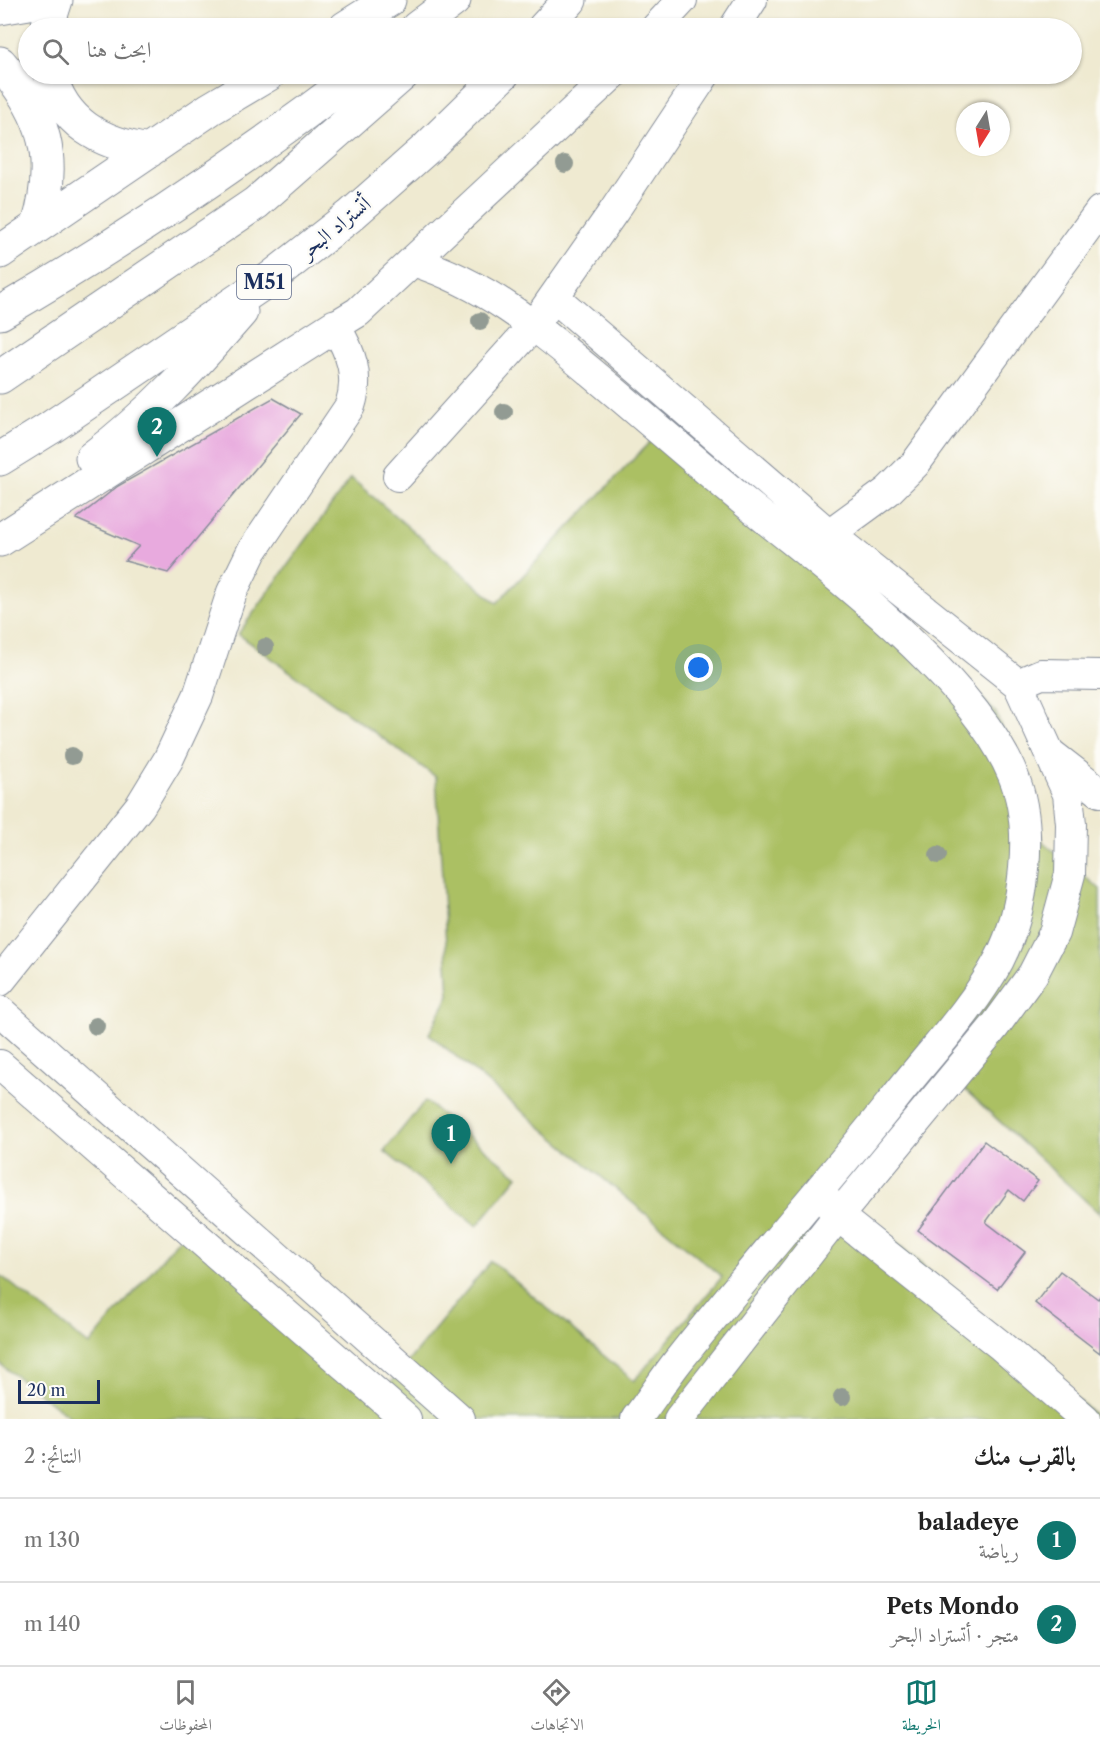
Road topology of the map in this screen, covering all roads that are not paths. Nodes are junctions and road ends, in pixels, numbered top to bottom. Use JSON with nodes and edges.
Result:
{"nodes":[{"id":1,"x":46,"y":0,"type":"edge"},
{"id":2,"x":56,"y":0,"type":"edge"},
{"id":3,"x":389,"y":0,"type":"edge"},
{"id":4,"x":454,"y":0,"type":"edge"},
{"id":5,"x":479,"y":0,"type":"edge"},
{"id":6,"x":570,"y":0,"type":"edge"},
{"id":7,"x":682,"y":0,"type":"edge"},
{"id":8,"x":752,"y":0,"type":"edge"},
{"id":9,"x":0,"y":8,"type":"edge"},
{"id":10,"x":50,"y":18,"type":"edge"},
{"id":11,"x":361,"y":18,"type":"edge"},
{"id":12,"x":430,"y":18,"type":"edge"},
{"id":13,"x":462,"y":18,"type":"edge"},
{"id":14,"x":553,"y":18,"type":"edge"},
{"id":15,"x":665,"y":18,"type":"edge"},
{"id":16,"x":741,"y":18,"type":"edge"},
{"id":17,"x":0,"y":63,"type":"edge"},
{"id":18,"x":52,"y":84,"type":"edge"},
{"id":19,"x":253,"y":84,"type":"edge"},
{"id":20,"x":345,"y":84,"type":"edge"},
{"id":21,"x":392,"y":84,"type":"edge"},
{"id":22,"x":493,"y":84,"type":"edge"},
{"id":23,"x":602,"y":84,"type":"edge"},
{"id":24,"x":698,"y":84,"type":"edge"},
{"id":25,"x":149,"y":151,"type":"junction"},
{"id":26,"x":1100,"y":211,"type":"edge"},
{"id":27,"x":38,"y":226,"type":"junction"},
{"id":28,"x":0,"y":252,"type":"edge"},
{"id":29,"x":413,"y":261,"type":"junction"},
{"id":30,"x":271,"y":278,"type":"junction"},
{"id":31,"x":554,"y":297,"type":"junction"},
{"id":32,"x":0,"y":313,"type":"edge"},
{"id":33,"x":534,"y":325,"type":"junction"},
{"id":34,"x":335,"y":326,"type":"junction"},
{"id":35,"x":0,"y":377,"type":"edge"},
{"id":36,"x":0,"y":459,"type":"edge"},
{"id":37,"x":398,"y":476,"type":"dead end"},
{"id":38,"x":0,"y":528,"type":"edge"},
{"id":39,"x":0,"y":540,"type":"edge"},
{"id":40,"x":821,"y":545,"type":"junction"},
{"id":41,"x":1100,"y":675,"type":"edge"},
{"id":42,"x":1018,"y":684,"type":"junction"},
{"id":43,"x":1051,"y":754,"type":"junction"},
{"id":44,"x":1100,"y":792,"type":"edge"},
{"id":45,"x":0,"y":981,"type":"edge"},
{"id":46,"x":0,"y":1011,"type":"edge"},
{"id":47,"x":0,"y":1065,"type":"edge"},
{"id":48,"x":818,"y":1191,"type":"junction"},
{"id":49,"x":837,"y":1216,"type":"junction"},
{"id":50,"x":639,"y":1418,"type":"edge"},
{"id":51,"x":406,"y":1419,"type":"edge"},
{"id":52,"x":460,"y":1419,"type":"edge"},
{"id":53,"x":679,"y":1419,"type":"edge"},
{"id":54,"x":1085,"y":1419,"type":"edge"}],
"edges":[{"from":1,"to":9,"type":"main road"},
{"from":2,"to":10,"type":"main road"},
{"from":3,"to":11,"type":"main road"},
{"from":4,"to":12,"type":"main road"},
{"from":5,"to":13,"type":"main road"},
{"from":6,"to":14,"type":"main road"},
{"from":7,"to":15,"type":"street"},
{"from":8,"to":16,"type":"street"},
{"from":17,"to":27,"type":"main road"},
{"from":18,"to":25,"type":"main road"},
{"from":19,"to":25,"type":"main road"},
{"from":20,"to":32,"type":"main road"},
{"from":21,"to":35,"type":"main road"},
{"from":22,"to":30,"type":"main road","name":"أتستراد البحر","number":"M51"},
{"from":23,"to":29,"type":"street"},
{"from":24,"to":31,"type":"street"},
{"from":25,"to":27,"type":"main road"},
{"from":26,"to":40,"type":"street"},
{"from":27,"to":28,"type":"main road"},
{"from":29,"to":33,"type":"street"},
{"from":29,"to":34,"type":"street"},
{"from":30,"to":36,"type":"main road","name":"أتستراد البحر","number":"M51"},
{"from":30,"to":38,"type":"main road"},
{"from":31,"to":33,"type":"street"},
{"from":31,"to":40,"type":"street"},
{"from":33,"to":37,"type":"street"},
{"from":33,"to":40,"type":"street"},
{"from":34,"to":39,"type":"main road"},
{"from":34,"to":45,"type":"street"},
{"from":40,"to":42,"type":"street"},
{"from":40,"to":48,"type":"street"},
{"from":41,"to":42,"type":"street"},
{"from":42,"to":43,"type":"street"},
{"from":43,"to":44,"type":"street"},
{"from":43,"to":49,"type":"street"},
{"from":46,"to":52,"type":"street"},
{"from":47,"to":51,"type":"street"},
{"from":48,"to":49,"type":"street"},
{"from":48,"to":50,"type":"street"},
{"from":49,"to":53,"type":"street"},
{"from":49,"to":54,"type":"street"}]}
